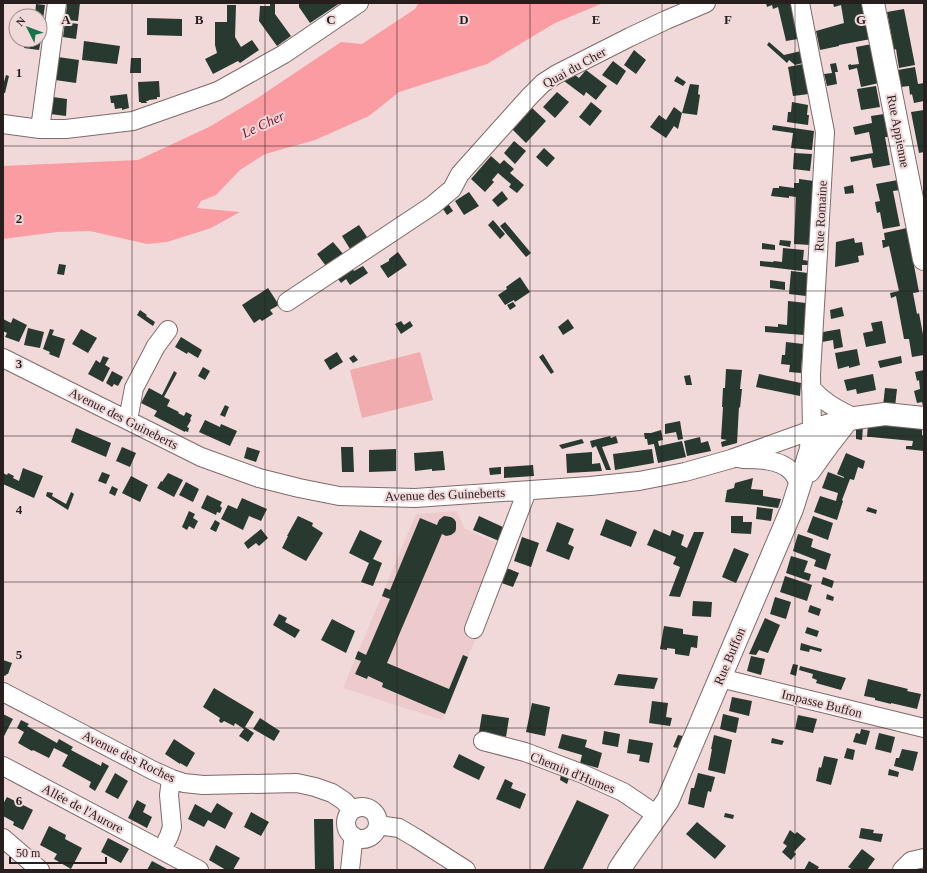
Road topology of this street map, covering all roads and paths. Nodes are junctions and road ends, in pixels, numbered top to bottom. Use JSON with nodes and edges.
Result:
{"nodes":[{"id":1,"x":57,"y":3,"type":"edge"},
{"id":2,"x":359,"y":3,"type":"edge"},
{"id":3,"x":706,"y":3,"type":"edge"},
{"id":4,"x":800,"y":3,"type":"edge"},
{"id":5,"x":873,"y":3,"type":"edge"},
{"id":6,"x":3,"y":124,"type":"edge"},
{"id":7,"x":40,"y":129,"type":"junction"},
{"id":8,"x":924,"y":259,"type":"edge"},
{"id":9,"x":287,"y":302,"type":"dead end"},
{"id":10,"x":168,"y":330,"type":"dead end"},
{"id":11,"x":3,"y":358,"type":"edge"},
{"id":12,"x":134,"y":388,"type":"junction"},
{"id":13,"x":811,"y":388,"type":"junction"},
{"id":14,"x":108,"y":410,"type":"junction"},
{"id":15,"x":924,"y":418,"type":"edge"},
{"id":16,"x":852,"y":419,"type":"junction"},
{"id":17,"x":128,"y":420,"type":"junction"},
{"id":18,"x":812,"y":430,"type":"junction"},
{"id":19,"x":731,"y":459,"type":"junction"},
{"id":20,"x":800,"y":484,"type":"junction"},
{"id":21,"x":527,"y":490,"type":"junction"},
{"id":22,"x":474,"y":629,"type":"dead end"},
{"id":23,"x":720,"y":678,"type":"junction"},
{"id":24,"x":3,"y":692,"type":"edge"},
{"id":25,"x":924,"y":728,"type":"edge"},
{"id":26,"x":483,"y":741,"type":"dead end"},
{"id":27,"x":3,"y":766,"type":"edge"},
{"id":28,"x":172,"y":779,"type":"junction"},
{"id":29,"x":352,"y":810,"type":"junction"},
{"id":30,"x":658,"y":815,"type":"junction"},
{"id":31,"x":378,"y":825,"type":"junction"},
{"id":32,"x":355,"y":837,"type":"junction"},
{"id":33,"x":3,"y":838,"type":"edge"},
{"id":34,"x":162,"y":850,"type":"junction"},
{"id":35,"x":924,"y":858,"type":"edge"},
{"id":36,"x":40,"y":870,"type":"edge"},
{"id":37,"x":199,"y":870,"type":"edge"},
{"id":38,"x":350,"y":870,"type":"edge"},
{"id":39,"x":466,"y":870,"type":"edge"},
{"id":40,"x":619,"y":870,"type":"edge"},
{"id":41,"x":902,"y":870,"type":"edge"}],
"edges":[{"from":1,"to":7,"type":"street"},
{"from":2,"to":7,"type":"street"},
{"from":3,"to":9,"type":"street","name":"Quai du Cher"},
{"from":4,"to":13,"type":"street","name":"Rue Romaine"},
{"from":5,"to":8,"type":"main road","name":"Rue Appienne"},
{"from":6,"to":7,"type":"street"},
{"from":10,"to":12,"type":"street"},
{"from":11,"to":14,"type":"street","name":"Avenue des Guineberts"},
{"from":12,"to":14,"type":"street"},
{"from":12,"to":17,"type":"street"},
{"from":13,"to":16,"type":"street"},
{"from":13,"to":18,"type":"street","name":"Rue Romaine"},
{"from":14,"to":17,"type":"street","name":"Avenue des Guineberts"},
{"from":15,"to":16,"type":"main road"},
{"from":16,"to":18,"type":"main road"},
{"from":16,"to":20,"type":"main road"},
{"from":17,"to":21,"type":"street","name":"Avenue des Guineberts"},
{"from":18,"to":19,"type":"street","name":"Avenue des Guineberts"},
{"from":18,"to":20,"type":"main road","name":"Rue Buffon"},
{"from":19,"to":20,"type":"street"},
{"from":19,"to":21,"type":"street","name":"Avenue des Guineberts"},
{"from":20,"to":23,"type":"main road","name":"Rue Buffon"},
{"from":21,"to":22,"type":"street"},
{"from":23,"to":25,"type":"street","name":"Impasse Buffon"},
{"from":23,"to":30,"type":"main road","name":"Rue Buffon"},
{"from":24,"to":28,"type":"street","name":"Avenue des Roches"},
{"from":26,"to":30,"type":"street","name":"Chemin d'Humes"},
{"from":27,"to":34,"type":"street","name":"Allée de l'Aurore"},
{"from":28,"to":29,"type":"street","name":"Avenue des Roches"},
{"from":28,"to":34,"type":"street"},
{"from":29,"to":31,"type":"street"},
{"from":29,"to":32,"type":"street"},
{"from":30,"to":40,"type":"main road","name":"Rue Buffon"},
{"from":31,"to":32,"type":"street"},
{"from":31,"to":39,"type":"street"},
{"from":32,"to":38,"type":"street"},
{"from":33,"to":36,"type":"street"},
{"from":34,"to":37,"type":"street","name":"Allée de l'Aurore"},
{"from":35,"to":41,"type":"street"}]}
